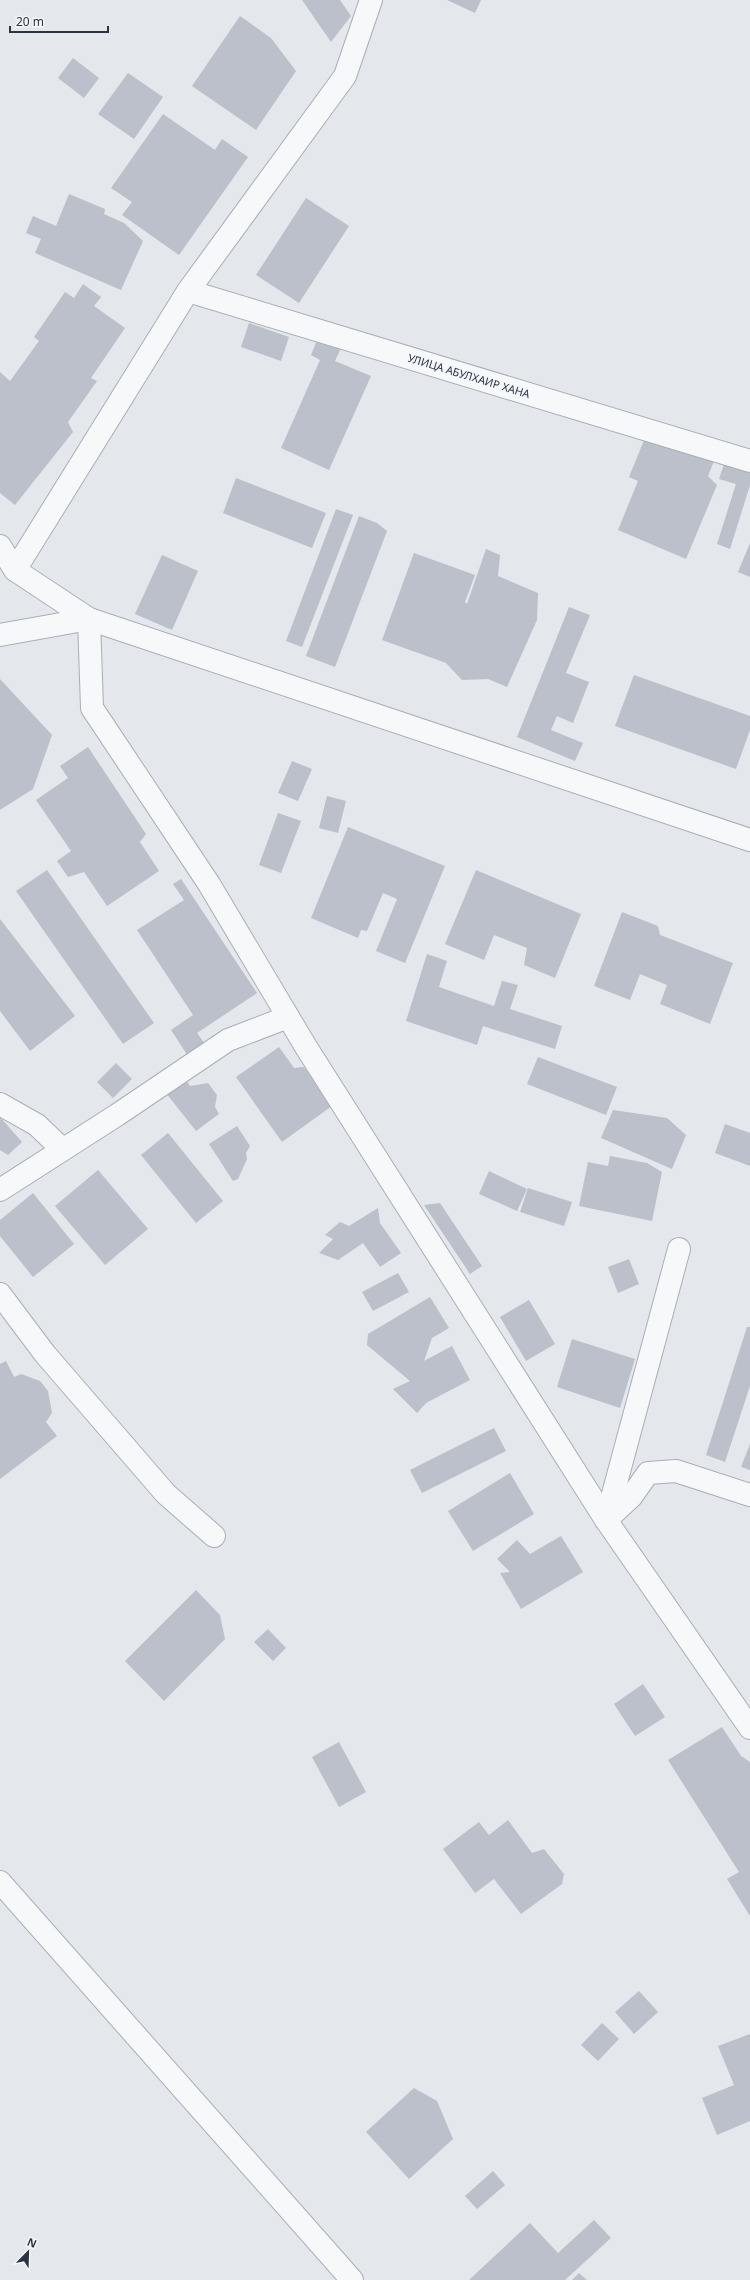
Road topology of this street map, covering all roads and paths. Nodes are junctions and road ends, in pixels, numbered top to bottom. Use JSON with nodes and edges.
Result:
{"nodes":[{"id":1,"x":365,"y":4,"type":"edge"},
{"id":2,"x":188,"y":291,"type":"junction"},
{"id":3,"x":750,"y":461,"type":"edge"},
{"id":4,"x":0,"y":546,"type":"edge"},
{"id":5,"x":15,"y":570,"type":"junction"},
{"id":6,"x":89,"y":619,"type":"junction"},
{"id":7,"x":0,"y":635,"type":"edge"},
{"id":8,"x":750,"y":840,"type":"edge"},
{"id":9,"x":288,"y":1017,"type":"junction"},
{"id":10,"x":0,"y":1104,"type":"edge"},
{"id":11,"x":62,"y":1149,"type":"junction"},
{"id":12,"x":0,"y":1190,"type":"edge"},
{"id":13,"x":679,"y":1249,"type":"dead end"},
{"id":14,"x":0,"y":1294,"type":"edge"},
{"id":15,"x":750,"y":1495,"type":"edge"},
{"id":16,"x":606,"y":1520,"type":"junction"},
{"id":17,"x":214,"y":1536,"type":"dead end"},
{"id":18,"x":750,"y":1728,"type":"edge"},
{"id":19,"x":0,"y":1882,"type":"edge"},
{"id":20,"x":352,"y":2280,"type":"edge"}],
"edges":[{"from":1,"to":2,"type":"street"},
{"from":2,"to":3,"type":"street","name":"УЛИЦА АБУЛХАИР ХАНА"},
{"from":2,"to":5,"type":"street"},
{"from":4,"to":5,"type":"street"},
{"from":5,"to":6,"type":"street"},
{"from":6,"to":7,"type":"street"},
{"from":6,"to":8,"type":"street"},
{"from":6,"to":9,"type":"street"},
{"from":9,"to":11,"type":"street"},
{"from":9,"to":16,"type":"street"},
{"from":10,"to":11,"type":"street"},
{"from":11,"to":12,"type":"street"},
{"from":13,"to":16,"type":"street"},
{"from":14,"to":17,"type":"street"},
{"from":15,"to":16,"type":"street"},
{"from":16,"to":18,"type":"street"},
{"from":19,"to":20,"type":"street"}]}
